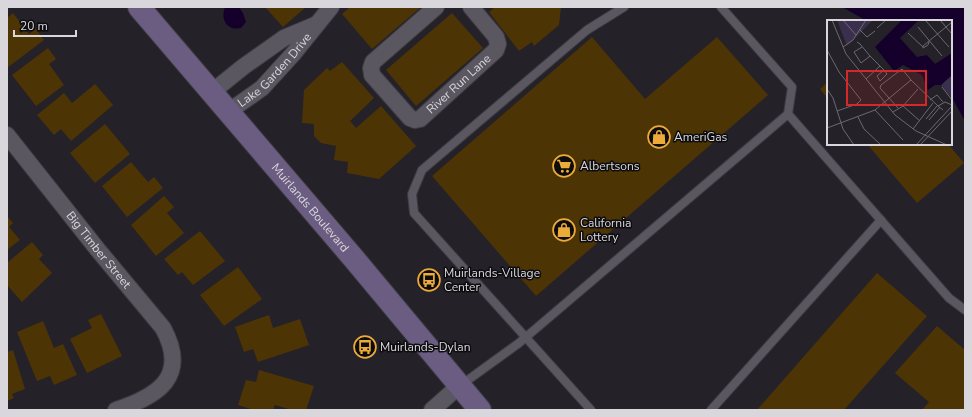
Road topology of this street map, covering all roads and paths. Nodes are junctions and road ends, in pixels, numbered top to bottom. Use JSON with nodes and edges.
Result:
{"nodes":[{"id":1,"x":139,"y":7,"type":"edge"},
{"id":2,"x":331,"y":7,"type":"edge"},
{"id":3,"x":436,"y":7,"type":"edge"},
{"id":4,"x":471,"y":7,"type":"edge"},
{"id":5,"x":624,"y":7,"type":"edge"},
{"id":6,"x":721,"y":7,"type":"edge"},
{"id":7,"x":318,"y":23,"type":"junction"},
{"id":8,"x":212,"y":92,"type":"junction"},
{"id":9,"x":228,"y":112,"type":"junction"},
{"id":10,"x":788,"y":114,"type":"junction"},
{"id":11,"x":7,"y":135,"type":"edge"},
{"id":12,"x":881,"y":220,"type":"junction"},
{"id":13,"x":965,"y":310,"type":"edge"},
{"id":14,"x":525,"y":338,"type":"junction"},
{"id":15,"x":459,"y":386,"type":"junction"},
{"id":16,"x":116,"y":410,"type":"edge"},
{"id":17,"x":432,"y":410,"type":"edge"},
{"id":18,"x":480,"y":410,"type":"edge"},
{"id":19,"x":591,"y":410,"type":"edge"},
{"id":20,"x":711,"y":410,"type":"edge"}],
"edges":[{"from":1,"to":8,"type":"main road","name":"Muirlands Boulevard"},
{"from":2,"to":7,"type":"street","name":"Lake Garden Drive"},
{"from":3,"to":4,"type":"street","name":"River Run Lane"},
{"from":5,"to":14,"type":"lane"},
{"from":6,"to":10,"type":"lane"},
{"from":7,"to":8,"type":"street","name":"Lake Garden Drive"},
{"from":7,"to":9,"type":"street","name":"Lake Garden Drive"},
{"from":8,"to":9,"type":"main road","name":"Muirlands Boulevard"},
{"from":9,"to":15,"type":"main road","name":"Muirlands Boulevard"},
{"from":10,"to":12,"type":"lane"},
{"from":10,"to":14,"type":"lane"},
{"from":11,"to":16,"type":"street","name":"Big Timber Street"},
{"from":12,"to":13,"type":"lane"},
{"from":12,"to":20,"type":"lane"},
{"from":14,"to":15,"type":"lane"},
{"from":14,"to":19,"type":"lane"},
{"from":15,"to":17,"type":"street"},
{"from":15,"to":18,"type":"main road","name":"Muirlands Boulevard"}]}
